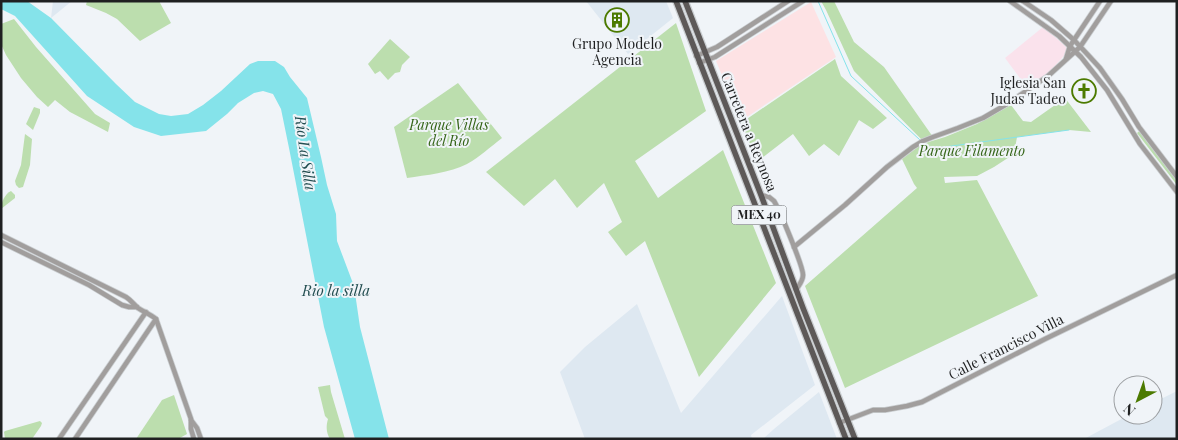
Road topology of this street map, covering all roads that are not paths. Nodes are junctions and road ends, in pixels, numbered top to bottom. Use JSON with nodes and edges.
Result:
{"nodes":[{"id":1,"x":676,"y":1,"type":"edge"},
{"id":2,"x":685,"y":1,"type":"edge"},
{"id":3,"x":788,"y":1,"type":"edge"},
{"id":4,"x":803,"y":1,"type":"edge"},
{"id":5,"x":1010,"y":1,"type":"edge"},
{"id":6,"x":1024,"y":1,"type":"edge"},
{"id":7,"x":1100,"y":1,"type":"edge"},
{"id":8,"x":1111,"y":1,"type":"edge"},
{"id":9,"x":1074,"y":40,"type":"junction"},
{"id":10,"x":1070,"y":46,"type":"junction"},
{"id":11,"x":1080,"y":47,"type":"junction"},
{"id":12,"x":1076,"y":52,"type":"junction"},
{"id":13,"x":704,"y":53,"type":"junction"},
{"id":14,"x":696,"y":56,"type":"junction"},
{"id":15,"x":1066,"y":59,"type":"junction"},
{"id":16,"x":707,"y":60,"type":"junction"},
{"id":17,"x":699,"y":63,"type":"junction"},
{"id":18,"x":1177,"y":177,"type":"edge"},
{"id":19,"x":1177,"y":192,"type":"edge"},
{"id":20,"x":761,"y":195,"type":"junction"},
{"id":21,"x":1,"y":235,"type":"edge"},
{"id":22,"x":1,"y":242,"type":"edge"},
{"id":23,"x":16,"y":243,"type":"junction"},
{"id":24,"x":794,"y":247,"type":"junction"},
{"id":25,"x":14,"y":249,"type":"junction"},
{"id":26,"x":1177,"y":275,"type":"edge"},
{"id":27,"x":787,"y":289,"type":"junction"},
{"id":28,"x":796,"y":290,"type":"junction"},
{"id":29,"x":137,"y":307,"type":"junction"},
{"id":30,"x":803,"y":308,"type":"junction"},
{"id":31,"x":146,"y":312,"type":"junction"},
{"id":32,"x":156,"y":320,"type":"junction"},
{"id":33,"x":190,"y":419,"type":"junction"},
{"id":34,"x":847,"y":420,"type":"junction"},
{"id":35,"x":839,"y":422,"type":"junction"},
{"id":36,"x":59,"y":439,"type":"edge"},
{"id":37,"x":75,"y":439,"type":"edge"},
{"id":38,"x":194,"y":439,"type":"edge"},
{"id":39,"x":201,"y":439,"type":"edge"},
{"id":40,"x":846,"y":439,"type":"edge"},
{"id":41,"x":855,"y":439,"type":"edge"}],
"edges":[{"from":1,"to":14,"type":"main road","name":"Carretera a Reynosa","number":"MEX 40"},
{"from":2,"to":13,"type":"main road","name":"Carretera a Reynosa","number":"MEX 40"},
{"from":3,"to":13,"type":"street"},
{"from":4,"to":16,"type":"street"},
{"from":5,"to":10,"type":"street"},
{"from":6,"to":9,"type":"street"},
{"from":7,"to":9,"type":"street"},
{"from":8,"to":11,"type":"street"},
{"from":9,"to":10,"type":"street"},
{"from":9,"to":11,"type":"street"},
{"from":10,"to":12,"type":"street"},
{"from":10,"to":15,"type":"street"},
{"from":11,"to":12,"type":"street"},
{"from":11,"to":18,"type":"street"},
{"from":12,"to":15,"type":"street"},
{"from":12,"to":19,"type":"street"},
{"from":13,"to":14,"type":"street"},
{"from":13,"to":16,"type":"main road","name":"Carretera a Reynosa","number":"MEX 40"},
{"from":14,"to":17,"type":"main road","name":"Carretera a Reynosa","number":"MEX 40"},
{"from":15,"to":24,"type":"street"},
{"from":16,"to":17,"type":"street"},
{"from":16,"to":20,"type":"main road","name":"Carretera a Reynosa","number":"MEX 40"},
{"from":17,"to":27,"type":"main road","name":"Carretera a Reynosa","number":"MEX 40"},
{"from":20,"to":24,"type":"street"},
{"from":20,"to":28,"type":"main road","name":"Carretera a Reynosa","number":"MEX 40"},
{"from":21,"to":23,"type":"street"},
{"from":22,"to":25,"type":"street"},
{"from":23,"to":25,"type":"street"},
{"from":23,"to":29,"type":"street"},
{"from":24,"to":28,"type":"street"},
{"from":25,"to":29,"type":"street"},
{"from":26,"to":34,"type":"street","name":"Calle Francisco Villa"},
{"from":27,"to":30,"type":"main road"},
{"from":27,"to":35,"type":"main road","name":"Carretera a Reynosa","number":"MEX 40"},
{"from":28,"to":30,"type":"main road","name":"Carretera a Reynosa","number":"MEX 40"},
{"from":29,"to":31,"type":"street"},
{"from":30,"to":34,"type":"main road","name":"Carretera a Reynosa","number":"MEX 40"},
{"from":31,"to":32,"type":"street"},
{"from":31,"to":36,"type":"street"},
{"from":32,"to":33,"type":"street"},
{"from":32,"to":37,"type":"street"},
{"from":33,"to":38,"type":"street"},
{"from":33,"to":39,"type":"street"},
{"from":34,"to":35,"type":"street","name":"Calle Francisco Villa"},
{"from":34,"to":41,"type":"main road","name":"Carretera a Reynosa","number":"MEX 40"},
{"from":35,"to":40,"type":"main road","name":"Carretera a Reynosa","number":"MEX 40"}]}
